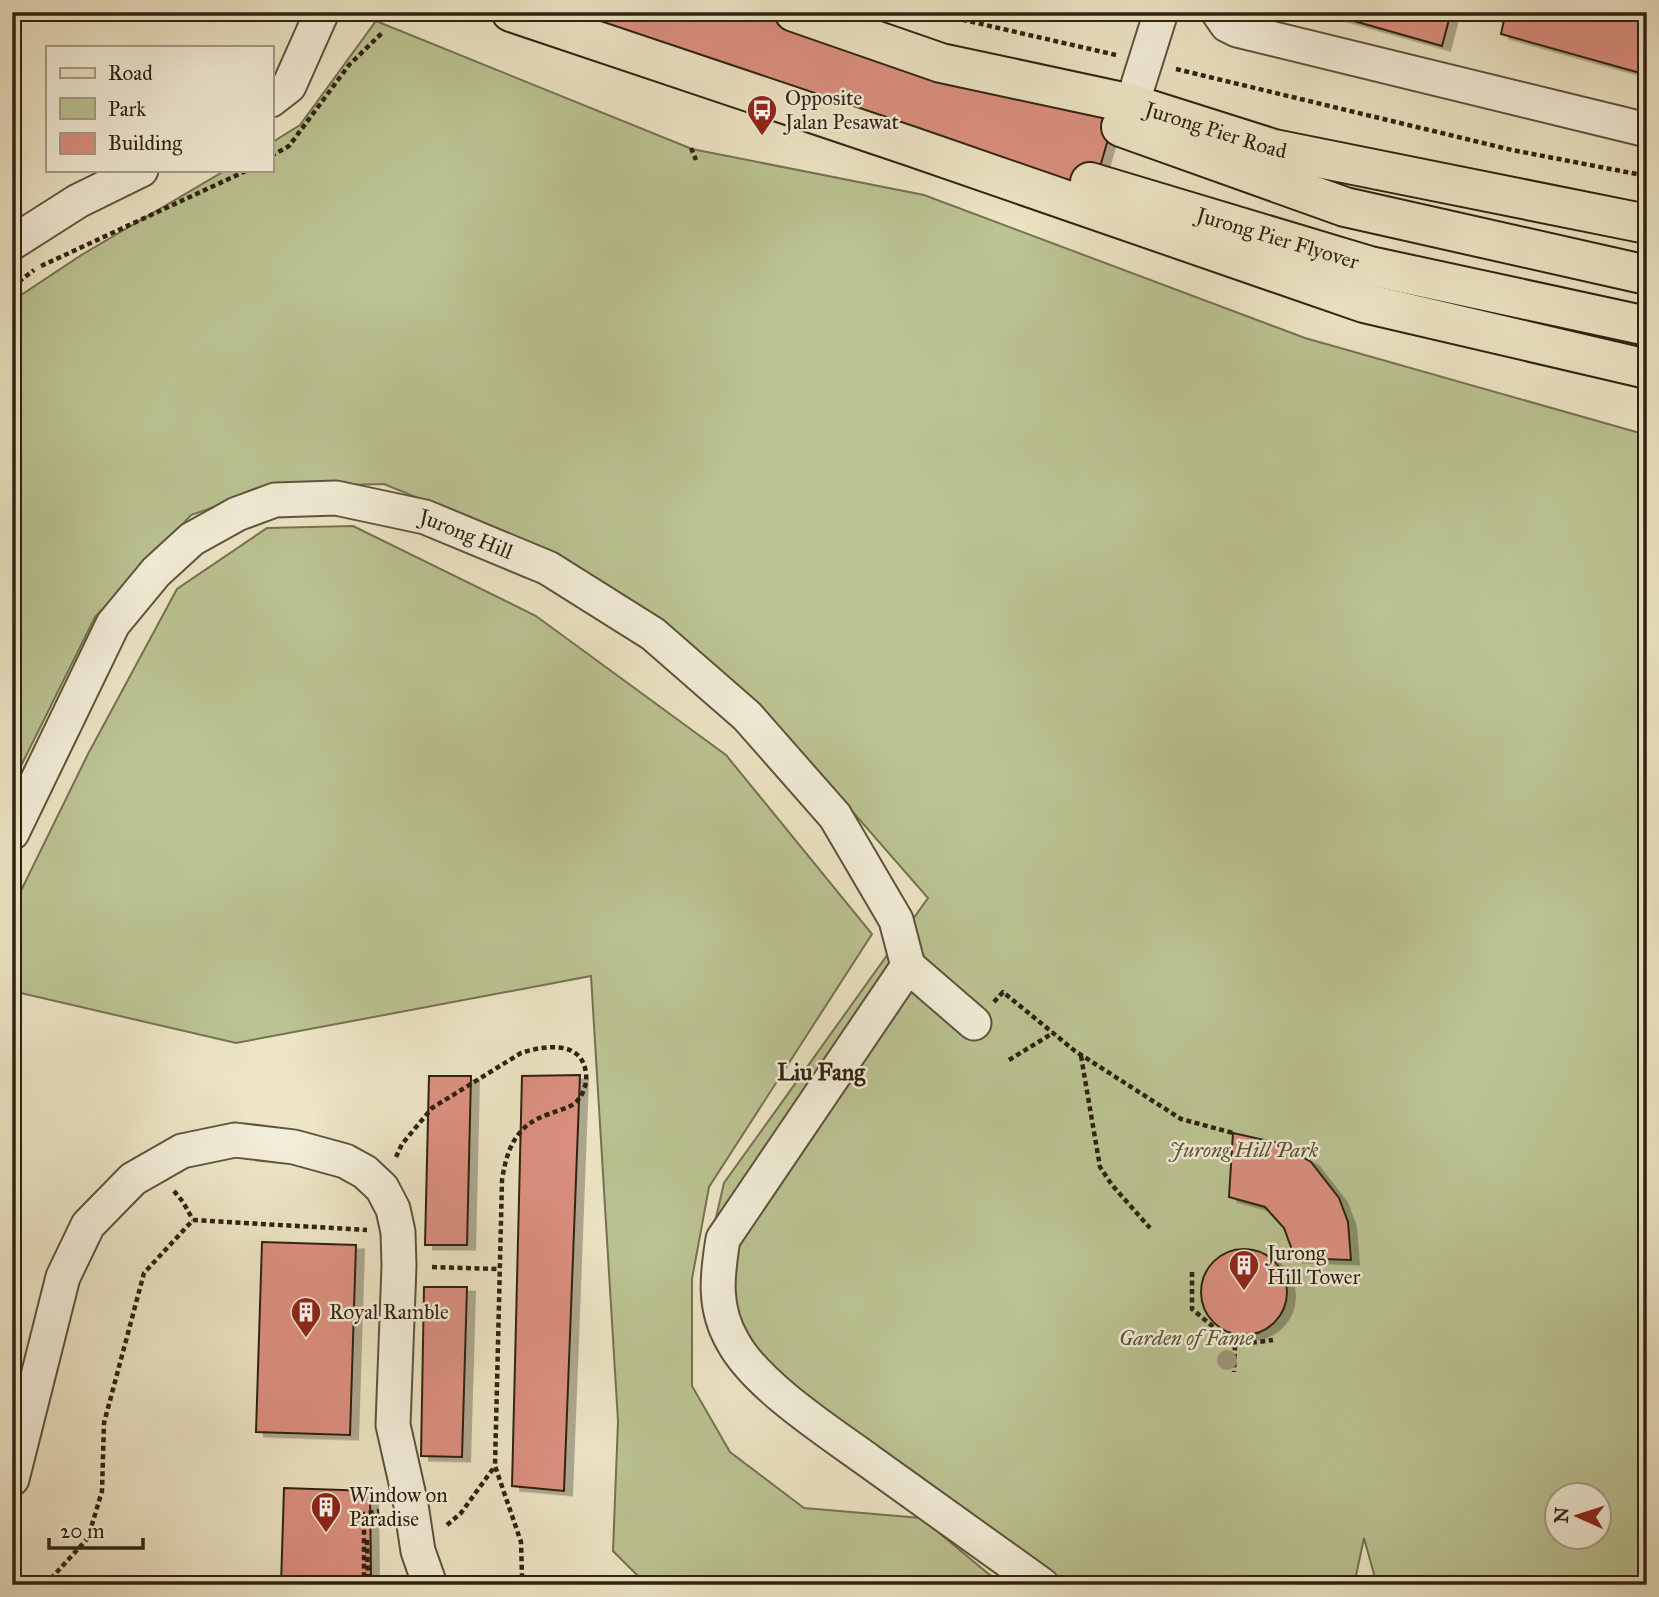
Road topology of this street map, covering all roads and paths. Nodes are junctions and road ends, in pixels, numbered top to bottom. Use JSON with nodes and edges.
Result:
{"nodes":[{"id":1,"x":322,"y":12,"type":"edge"},
{"id":2,"x":511,"y":12,"type":"edge"},
{"id":3,"x":793,"y":12,"type":"edge"},
{"id":4,"x":929,"y":12,"type":"edge"},
{"id":5,"x":1161,"y":12,"type":"edge"},
{"id":6,"x":1218,"y":12,"type":"edge"},
{"id":7,"x":383,"y":32,"type":"dead end"},
{"id":8,"x":1146,"y":62,"type":"junction"},
{"id":9,"x":941,"y":63,"type":"junction"},
{"id":10,"x":273,"y":98,"type":"edge"},
{"id":11,"x":1132,"y":104,"type":"junction"},
{"id":12,"x":1647,"y":131,"type":"edge"},
{"id":13,"x":910,"y":146,"type":"junction"},
{"id":14,"x":691,"y":148,"type":"dead end"},
{"id":15,"x":273,"y":155,"type":"edge"},
{"id":16,"x":696,"y":160,"type":"dead end"},
{"id":17,"x":137,"y":172,"type":"edge"},
{"id":18,"x":244,"y":172,"type":"edge"},
{"id":19,"x":1647,"y":176,"type":"edge"},
{"id":20,"x":1647,"y":224,"type":"edge"},
{"id":21,"x":12,"y":243,"type":"edge"},
{"id":22,"x":1647,"y":275,"type":"edge"},
{"id":23,"x":12,"y":287,"type":"edge"},
{"id":24,"x":1647,"y":326,"type":"edge"},
{"id":25,"x":1647,"y":369,"type":"edge"},
{"id":26,"x":12,"y":833,"type":"edge"},
{"id":27,"x":908,"y":966,"type":"junction"},
{"id":28,"x":974,"y":1023,"type":"joint"},
{"id":29,"x":1053,"y":1033,"type":"junction"},
{"id":30,"x":1081,"y":1055,"type":"junction"},
{"id":31,"x":1009,"y":1060,"type":"dead end"},
{"id":32,"x":1234,"y":1133,"type":"dead end"},
{"id":33,"x":382,"y":1188,"type":"junction"},
{"id":34,"x":171,"y":1189,"type":"dead end"},
{"id":35,"x":193,"y":1220,"type":"junction"},
{"id":36,"x":1150,"y":1228,"type":"dead end"},
{"id":37,"x":398,"y":1232,"type":"junction"},
{"id":38,"x":399,"y":1266,"type":"junction"},
{"id":39,"x":499,"y":1269,"type":"junction"},
{"id":40,"x":1192,"y":1272,"type":"dead end"},
{"id":41,"x":1273,"y":1340,"type":"dead end"},
{"id":42,"x":1235,"y":1345,"type":"junction"},
{"id":43,"x":1234,"y":1372,"type":"dead end"},
{"id":44,"x":495,"y":1466,"type":"junction"},
{"id":45,"x":12,"y":1479,"type":"edge"},
{"id":46,"x":412,"y":1510,"type":"junction"},
{"id":47,"x":364,"y":1514,"type":"dead end"},
{"id":48,"x":418,"y":1551,"type":"junction"},
{"id":49,"x":45,"y":1585,"type":"edge"},
{"id":50,"x":369,"y":1585,"type":"edge"},
{"id":51,"x":430,"y":1585,"type":"edge"},
{"id":52,"x":520,"y":1585,"type":"edge"},
{"id":53,"x":1042,"y":1585,"type":"edge"}],
"edges":[{"from":1,"to":10,"type":"street"},
{"from":2,"to":13,"type":"main road"},
{"from":3,"to":9,"type":"main road","name":"Jurong Pier Road"},
{"from":4,"to":8,"type":"path"},
{"from":5,"to":8,"type":"street"},
{"from":6,"to":12,"type":"street"},
{"from":7,"to":15,"type":"path"},
{"from":8,"to":11,"type":"street"},
{"from":8,"to":19,"type":"path"},
{"from":9,"to":11,"type":"main road","name":"Jurong Pier Road"},
{"from":9,"to":22,"type":"main road"},
{"from":11,"to":20,"type":"main road","name":"Jurong Pier Road"},
{"from":13,"to":24,"type":"main road","name":"Jurong Pier Flyover"},
{"from":13,"to":25,"type":"main road"},
{"from":14,"to":16,"type":"path"},
{"from":17,"to":21,"type":"street"},
{"from":18,"to":23,"type":"path"},
{"from":26,"to":27,"type":"street","name":"Jurong Hill"},
{"from":27,"to":28,"type":"street"},
{"from":27,"to":53,"type":"street"},
{"from":28,"to":29,"type":"path"},
{"from":29,"to":30,"type":"path"},
{"from":29,"to":31,"type":"path"},
{"from":30,"to":32,"type":"path"},
{"from":30,"to":36,"type":"path"},
{"from":33,"to":37,"type":"street"},
{"from":33,"to":39,"type":"path"},
{"from":33,"to":45,"type":"street"},
{"from":34,"to":35,"type":"path"},
{"from":35,"to":37,"type":"path"},
{"from":35,"to":49,"type":"path"},
{"from":37,"to":38,"type":"street"},
{"from":38,"to":39,"type":"path"},
{"from":38,"to":46,"type":"street"},
{"from":39,"to":44,"type":"path"},
{"from":40,"to":42,"type":"path"},
{"from":41,"to":42,"type":"path"},
{"from":42,"to":43,"type":"path"},
{"from":44,"to":48,"type":"path"},
{"from":44,"to":52,"type":"path"},
{"from":46,"to":48,"type":"street"},
{"from":46,"to":50,"type":"path"},
{"from":47,"to":50,"type":"path"},
{"from":48,"to":51,"type":"street"}]}
